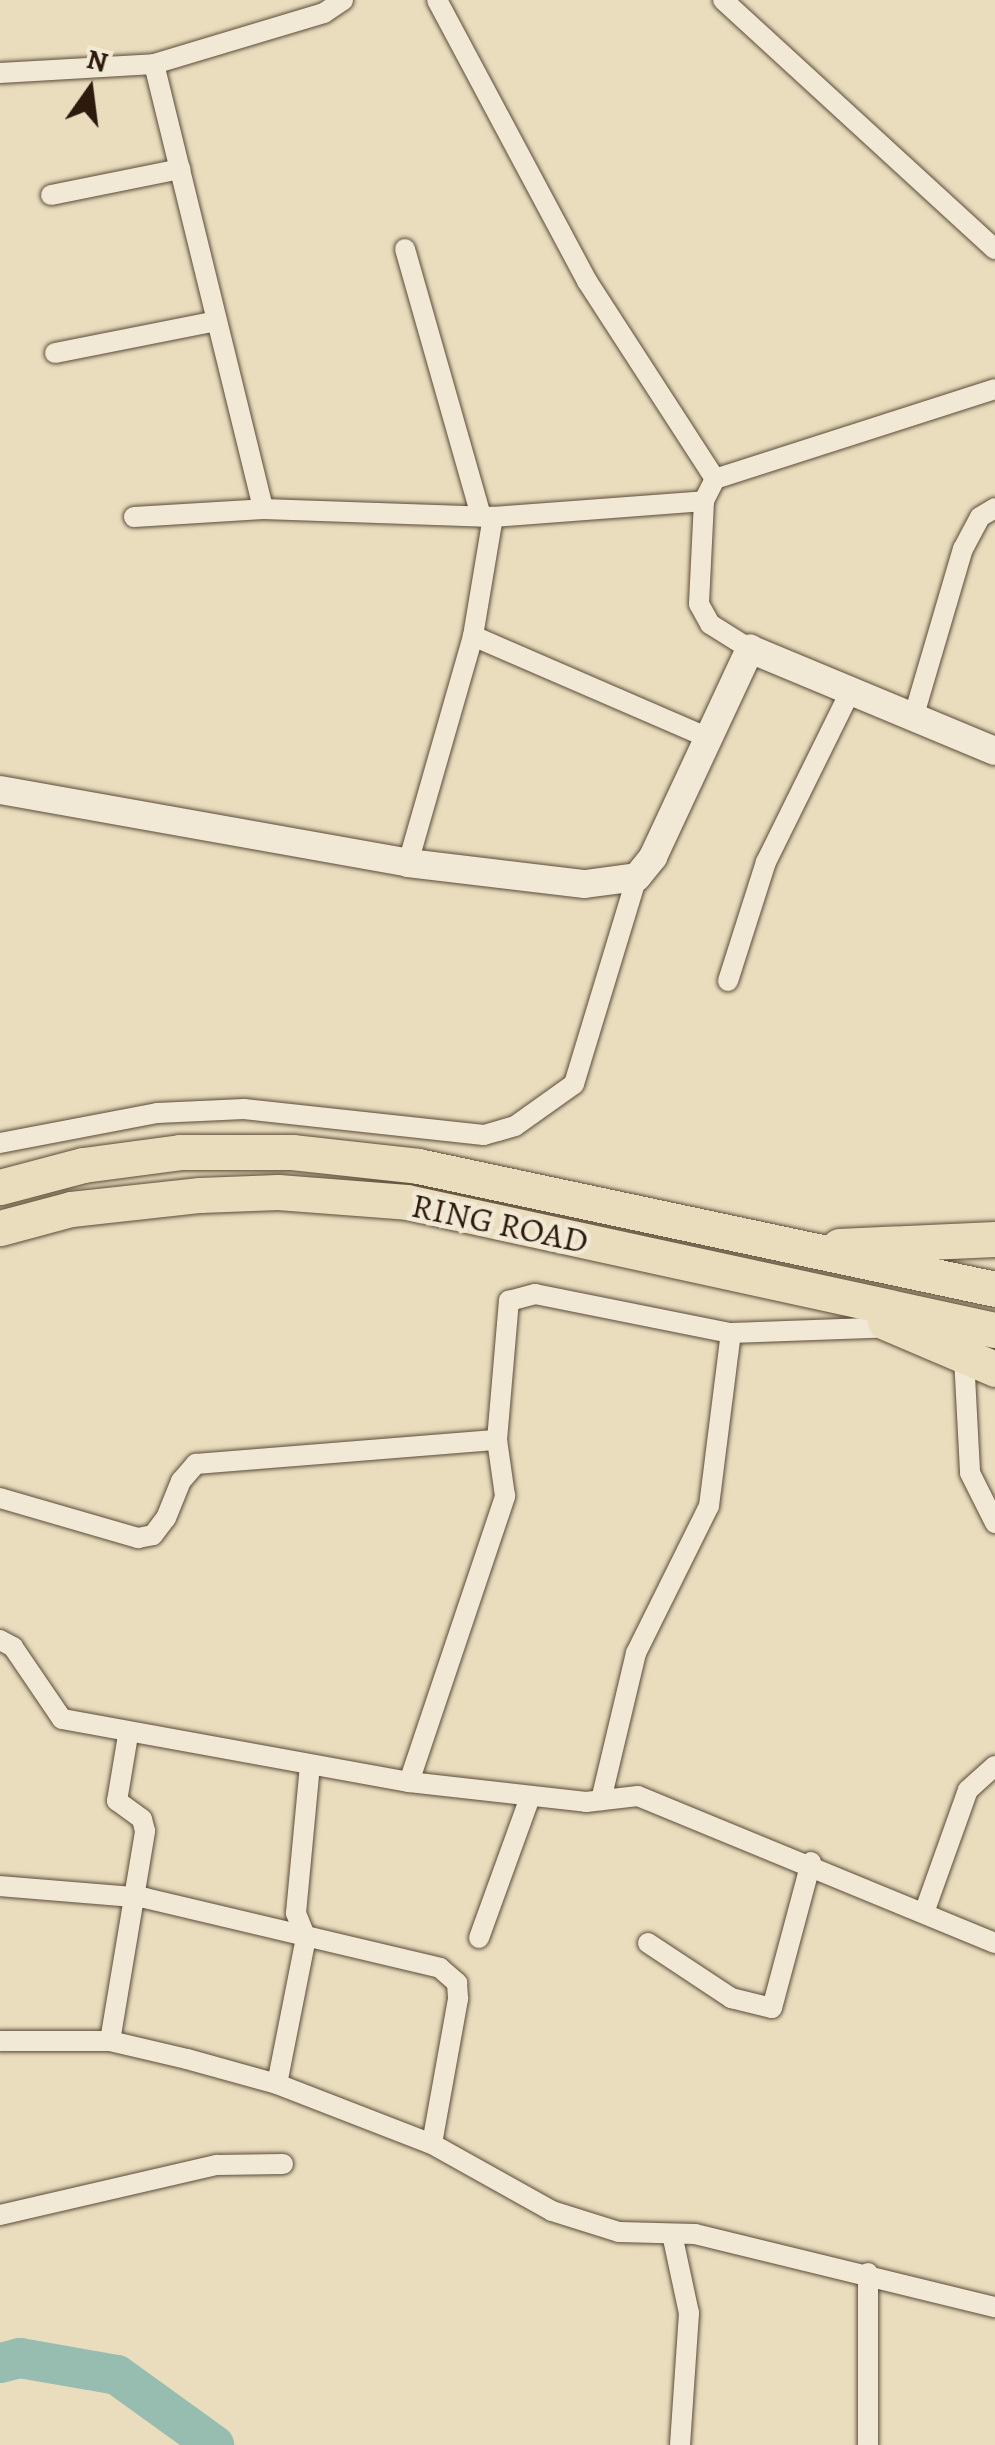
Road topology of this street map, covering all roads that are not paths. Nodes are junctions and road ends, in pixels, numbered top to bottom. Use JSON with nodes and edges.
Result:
{"nodes":[{"id":1,"x":343,"y":0,"type":"edge"},
{"id":2,"x":438,"y":0,"type":"edge"},
{"id":3,"x":723,"y":0,"type":"edge"},
{"id":4,"x":154,"y":64,"type":"junction"},
{"id":5,"x":0,"y":73,"type":"edge"},
{"id":6,"x":180,"y":169,"type":"junction"},
{"id":7,"x":51,"y":195,"type":"dead end"},
{"id":8,"x":405,"y":249,"type":"dead end"},
{"id":9,"x":995,"y":249,"type":"edge"},
{"id":10,"x":216,"y":322,"type":"junction"},
{"id":11,"x":55,"y":353,"type":"dead end"},
{"id":12,"x":995,"y":389,"type":"edge"},
{"id":13,"x":715,"y":478,"type":"junction"},
{"id":14,"x":704,"y":501,"type":"junction"},
{"id":15,"x":995,"y":508,"type":"edge"},
{"id":16,"x":263,"y":509,"type":"junction"},
{"id":17,"x":134,"y":517,"type":"dead end"},
{"id":18,"x":487,"y":517,"type":"junction"},
{"id":19,"x":473,"y":636,"type":"junction"},
{"id":20,"x":750,"y":649,"type":"junction"},
{"id":21,"x":849,"y":694,"type":"junction"},
{"id":22,"x":914,"y":715,"type":"junction"},
{"id":23,"x":706,"y":737,"type":"junction"},
{"id":24,"x":995,"y":751,"type":"edge"},
{"id":25,"x":0,"y":790,"type":"edge"},
{"id":26,"x":408,"y":863,"type":"junction"},
{"id":27,"x":636,"y":877,"type":"junction"},
{"id":28,"x":728,"y":981,"type":"dead end"},
{"id":29,"x":0,"y":1142,"type":"edge"},
{"id":30,"x":0,"y":1187,"type":"edge"},
{"id":31,"x":0,"y":1228,"type":"edge"},
{"id":32,"x":995,"y":1240,"type":"edge"},
{"id":33,"x":793,"y":1248,"type":"junction"},
{"id":34,"x":995,"y":1289,"type":"edge"},
{"id":35,"x":829,"y":1297,"type":"junction"},
{"id":36,"x":896,"y":1327,"type":"junction"},
{"id":37,"x":995,"y":1330,"type":"edge"},
{"id":38,"x":730,"y":1333,"type":"junction"},
{"id":39,"x":980,"y":1363,"type":"edge"},
{"id":40,"x":497,"y":1440,"type":"junction"},
{"id":41,"x":0,"y":1498,"type":"edge"},
{"id":42,"x":995,"y":1523,"type":"edge"},
{"id":43,"x":0,"y":1640,"type":"edge"},
{"id":44,"x":128,"y":1735,"type":"junction"},
{"id":45,"x":310,"y":1765,"type":"junction"},
{"id":46,"x":995,"y":1766,"type":"edge"},
{"id":47,"x":409,"y":1782,"type":"junction"},
{"id":48,"x":530,"y":1797,"type":"junction"},
{"id":49,"x":601,"y":1800,"type":"junction"},
{"id":50,"x":811,"y":1862,"type":"junction"},
{"id":51,"x":0,"y":1886,"type":"edge"},
{"id":52,"x":132,"y":1900,"type":"junction"},
{"id":53,"x":925,"y":1910,"type":"junction"},
{"id":54,"x":306,"y":1938,"type":"junction"},
{"id":55,"x":479,"y":1938,"type":"dead end"},
{"id":56,"x":648,"y":1942,"type":"dead end"},
{"id":57,"x":995,"y":1943,"type":"edge"},
{"id":58,"x":0,"y":2040,"type":"edge"},
{"id":59,"x":110,"y":2041,"type":"junction"},
{"id":60,"x":277,"y":2084,"type":"junction"},
{"id":61,"x":432,"y":2144,"type":"junction"},
{"id":62,"x":282,"y":2164,"type":"dead end"},
{"id":63,"x":0,"y":2216,"type":"edge"},
{"id":64,"x":672,"y":2234,"type":"junction"},
{"id":65,"x":868,"y":2272,"type":"junction"},
{"id":66,"x":995,"y":2307,"type":"edge"},
{"id":67,"x":680,"y":2445,"type":"edge"},
{"id":68,"x":868,"y":2445,"type":"edge"}],
"edges":[{"from":1,"to":4,"type":"street"},
{"from":2,"to":13,"type":"street"},
{"from":3,"to":9,"type":"street"},
{"from":4,"to":5,"type":"street"},
{"from":4,"to":6,"type":"street"},
{"from":6,"to":7,"type":"street"},
{"from":6,"to":10,"type":"street"},
{"from":8,"to":18,"type":"street"},
{"from":10,"to":11,"type":"street"},
{"from":10,"to":16,"type":"street"},
{"from":12,"to":13,"type":"street"},
{"from":13,"to":14,"type":"street"},
{"from":14,"to":18,"type":"street"},
{"from":14,"to":20,"type":"street"},
{"from":15,"to":22,"type":"street"},
{"from":16,"to":17,"type":"street"},
{"from":16,"to":18,"type":"street"},
{"from":18,"to":19,"type":"street"},
{"from":19,"to":23,"type":"street"},
{"from":19,"to":26,"type":"street"},
{"from":20,"to":21,"type":"street"},
{"from":20,"to":23,"type":"street"},
{"from":21,"to":22,"type":"street"},
{"from":21,"to":28,"type":"street"},
{"from":22,"to":24,"type":"street"},
{"from":23,"to":27,"type":"street"},
{"from":25,"to":26,"type":"street"},
{"from":26,"to":27,"type":"street"},
{"from":27,"to":29,"type":"street"},
{"from":30,"to":33,"type":"highway","name":"RING ROAD"},
{"from":31,"to":35,"type":"highway","name":"RING ROAD"},
{"from":32,"to":33,"type":"highway"},
{"from":33,"to":34,"type":"highway","name":"RING ROAD"},
{"from":35,"to":36,"type":"highway"},
{"from":35,"to":37,"type":"highway","name":"RING ROAD"},
{"from":36,"to":38,"type":"street"},
{"from":36,"to":39,"type":"highway"},
{"from":38,"to":40,"type":"street"},
{"from":38,"to":49,"type":"street"},
{"from":39,"to":42,"type":"street"},
{"from":40,"to":41,"type":"street"},
{"from":40,"to":47,"type":"street"},
{"from":43,"to":44,"type":"street"},
{"from":44,"to":45,"type":"street"},
{"from":44,"to":52,"type":"street"},
{"from":45,"to":47,"type":"street"},
{"from":45,"to":54,"type":"street"},
{"from":46,"to":53,"type":"street"},
{"from":47,"to":48,"type":"street"},
{"from":48,"to":49,"type":"street"},
{"from":48,"to":55,"type":"street"},
{"from":49,"to":50,"type":"street"},
{"from":50,"to":53,"type":"street"},
{"from":50,"to":56,"type":"street"},
{"from":51,"to":52,"type":"street"},
{"from":52,"to":54,"type":"street"},
{"from":52,"to":59,"type":"street"},
{"from":53,"to":57,"type":"street"},
{"from":54,"to":60,"type":"street"},
{"from":54,"to":61,"type":"street"},
{"from":58,"to":59,"type":"street"},
{"from":59,"to":60,"type":"street"},
{"from":60,"to":61,"type":"street"},
{"from":61,"to":64,"type":"street"},
{"from":62,"to":63,"type":"street"},
{"from":64,"to":65,"type":"street"},
{"from":64,"to":67,"type":"street"},
{"from":65,"to":66,"type":"street"},
{"from":65,"to":68,"type":"street"}]}
